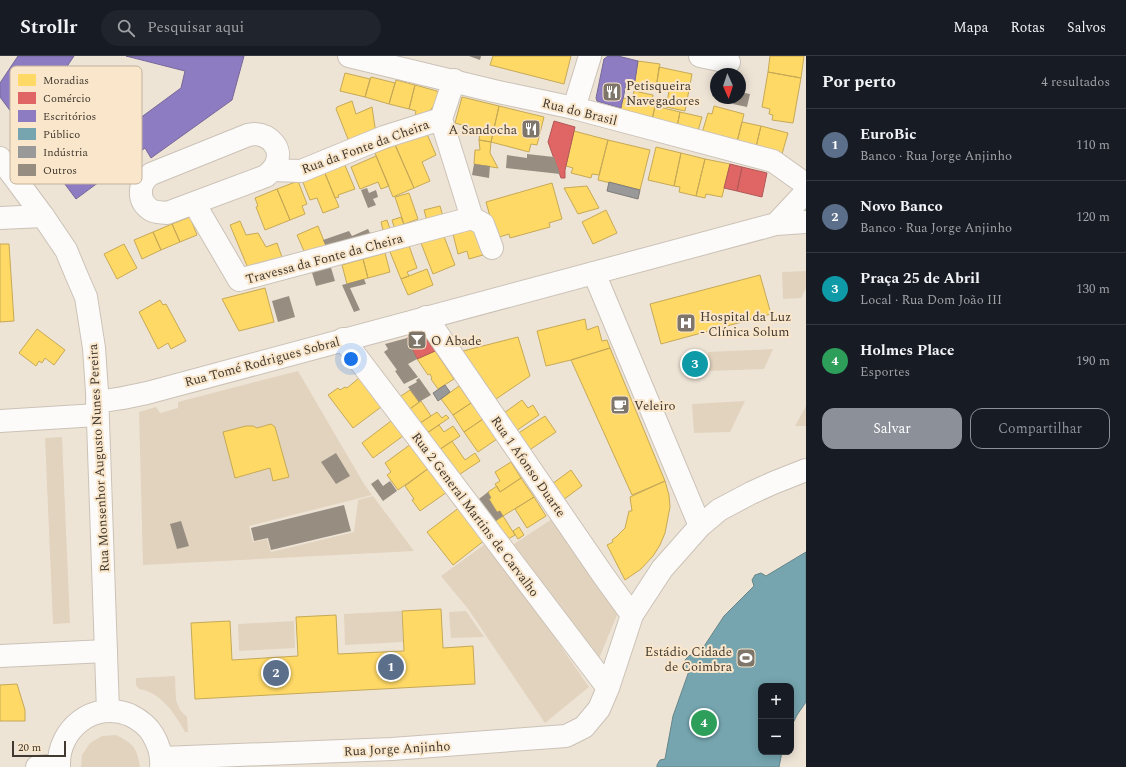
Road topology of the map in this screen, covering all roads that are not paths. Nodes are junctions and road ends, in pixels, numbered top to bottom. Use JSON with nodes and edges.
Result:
{"nodes":[{"id":1,"x":348,"y":56,"type":"edge"},
{"id":2,"x":590,"y":56,"type":"edge"},
{"id":3,"x":700,"y":56,"type":"edge"},
{"id":4,"x":729,"y":62,"type":"dead end"},
{"id":5,"x":454,"y":80,"type":"junction"},
{"id":6,"x":574,"y":108,"type":"junction"},
{"id":7,"x":441,"y":119,"type":"junction"},
{"id":8,"x":0,"y":158,"type":"edge"},
{"id":9,"x":272,"y":170,"type":"junction"},
{"id":10,"x":10,"y":171,"type":"edge"},
{"id":11,"x":19,"y":184,"type":"edge"},
{"id":12,"x":805,"y":188,"type":"edge"},
{"id":13,"x":194,"y":203,"type":"junction"},
{"id":14,"x":43,"y":216,"type":"junction"},
{"id":15,"x":0,"y":218,"type":"edge"},
{"id":16,"x":472,"y":218,"type":"junction"},
{"id":17,"x":806,"y":222,"type":"edge"},
{"id":18,"x":776,"y":224,"type":"junction"},
{"id":19,"x":492,"y":248,"type":"dead end"},
{"id":20,"x":594,"y":273,"type":"junction"},
{"id":21,"x":426,"y":317,"type":"junction"},
{"id":22,"x":343,"y":340,"type":"junction"},
{"id":23,"x":97,"y":408,"type":"junction"},
{"id":24,"x":0,"y":421,"type":"edge"},
{"id":25,"x":806,"y":470,"type":"edge"},
{"id":26,"x":700,"y":526,"type":"junction"},
{"id":27,"x":632,"y":615,"type":"junction"},
{"id":28,"x":106,"y":650,"type":"junction"},
{"id":29,"x":0,"y":656,"type":"edge"},
{"id":30,"x":608,"y":688,"type":"junction"},
{"id":31,"x":108,"y":711,"type":"junction"},
{"id":32,"x":162,"y":763,"type":"edge"},
{"id":33,"x":59,"y":766,"type":"edge"},
{"id":34,"x":37,"y":767,"type":"edge"}],
"edges":[{"from":1,"to":5,"type":"street","name":"Rua do Brasil"},
{"from":2,"to":6,"type":"street"},
{"from":3,"to":4,"type":"street"},
{"from":5,"to":6,"type":"street","name":"Rua do Brasil"},
{"from":5,"to":7,"type":"street","name":"Rua da Fonte da Cheira"},
{"from":6,"to":12,"type":"street","name":"Rua do Brasil"},
{"from":7,"to":9,"type":"street","name":"Rua da Fonte da Cheira"},
{"from":7,"to":16,"type":"street"},
{"from":8,"to":10,"type":"street","name":"Rua Monsenhor Augusto Nunes Pereira"},
{"from":9,"to":13,"type":"street"},
{"from":9,"to":13,"type":"street"},
{"from":11,"to":14,"type":"street","name":"Rua Monsenhor Augusto Nunes Pereira"},
{"from":12,"to":18,"type":"street"},
{"from":13,"to":16,"type":"street","name":"Travessa da Fonte da Cheira"},
{"from":14,"to":15,"type":"street"},
{"from":14,"to":23,"type":"street","name":"Rua Monsenhor Augusto Nunes Pereira"},
{"from":16,"to":19,"type":"street"},
{"from":17,"to":18,"type":"street","name":"Rua Tomé Rodrigues Sobral"},
{"from":18,"to":20,"type":"street","name":"Rua Tomé Rodrigues Sobral"},
{"from":20,"to":21,"type":"street","name":"Rua Tomé Rodrigues Sobral"},
{"from":20,"to":26,"type":"street"},
{"from":21,"to":22,"type":"street","name":"Rua Tomé Rodrigues Sobral"},
{"from":21,"to":27,"type":"street","name":"Rua 1 Afonso Duarte"},
{"from":22,"to":23,"type":"street","name":"Rua Tomé Rodrigues Sobral"},
{"from":22,"to":30,"type":"street","name":"Rua 2 General Martins de Carvalho"},
{"from":23,"to":24,"type":"street","name":"Rua Tomé Rodrigues Sobral"},
{"from":23,"to":28,"type":"street","name":"Rua Monsenhor Augusto Nunes Pereira"},
{"from":25,"to":26,"type":"street","name":"Rua Jorge Anjinho"},
{"from":26,"to":27,"type":"street","name":"Rua Jorge Anjinho"},
{"from":27,"to":30,"type":"street","name":"Rua Jorge Anjinho"},
{"from":28,"to":29,"type":"street"},
{"from":28,"to":31,"type":"street","name":"Rua Monsenhor Augusto Nunes Pereira"},
{"from":30,"to":32,"type":"street","name":"Rua Jorge Anjinho"},
{"from":31,"to":32,"type":"street"},
{"from":31,"to":33,"type":"street"},
{"from":33,"to":34,"type":"street"}]}
